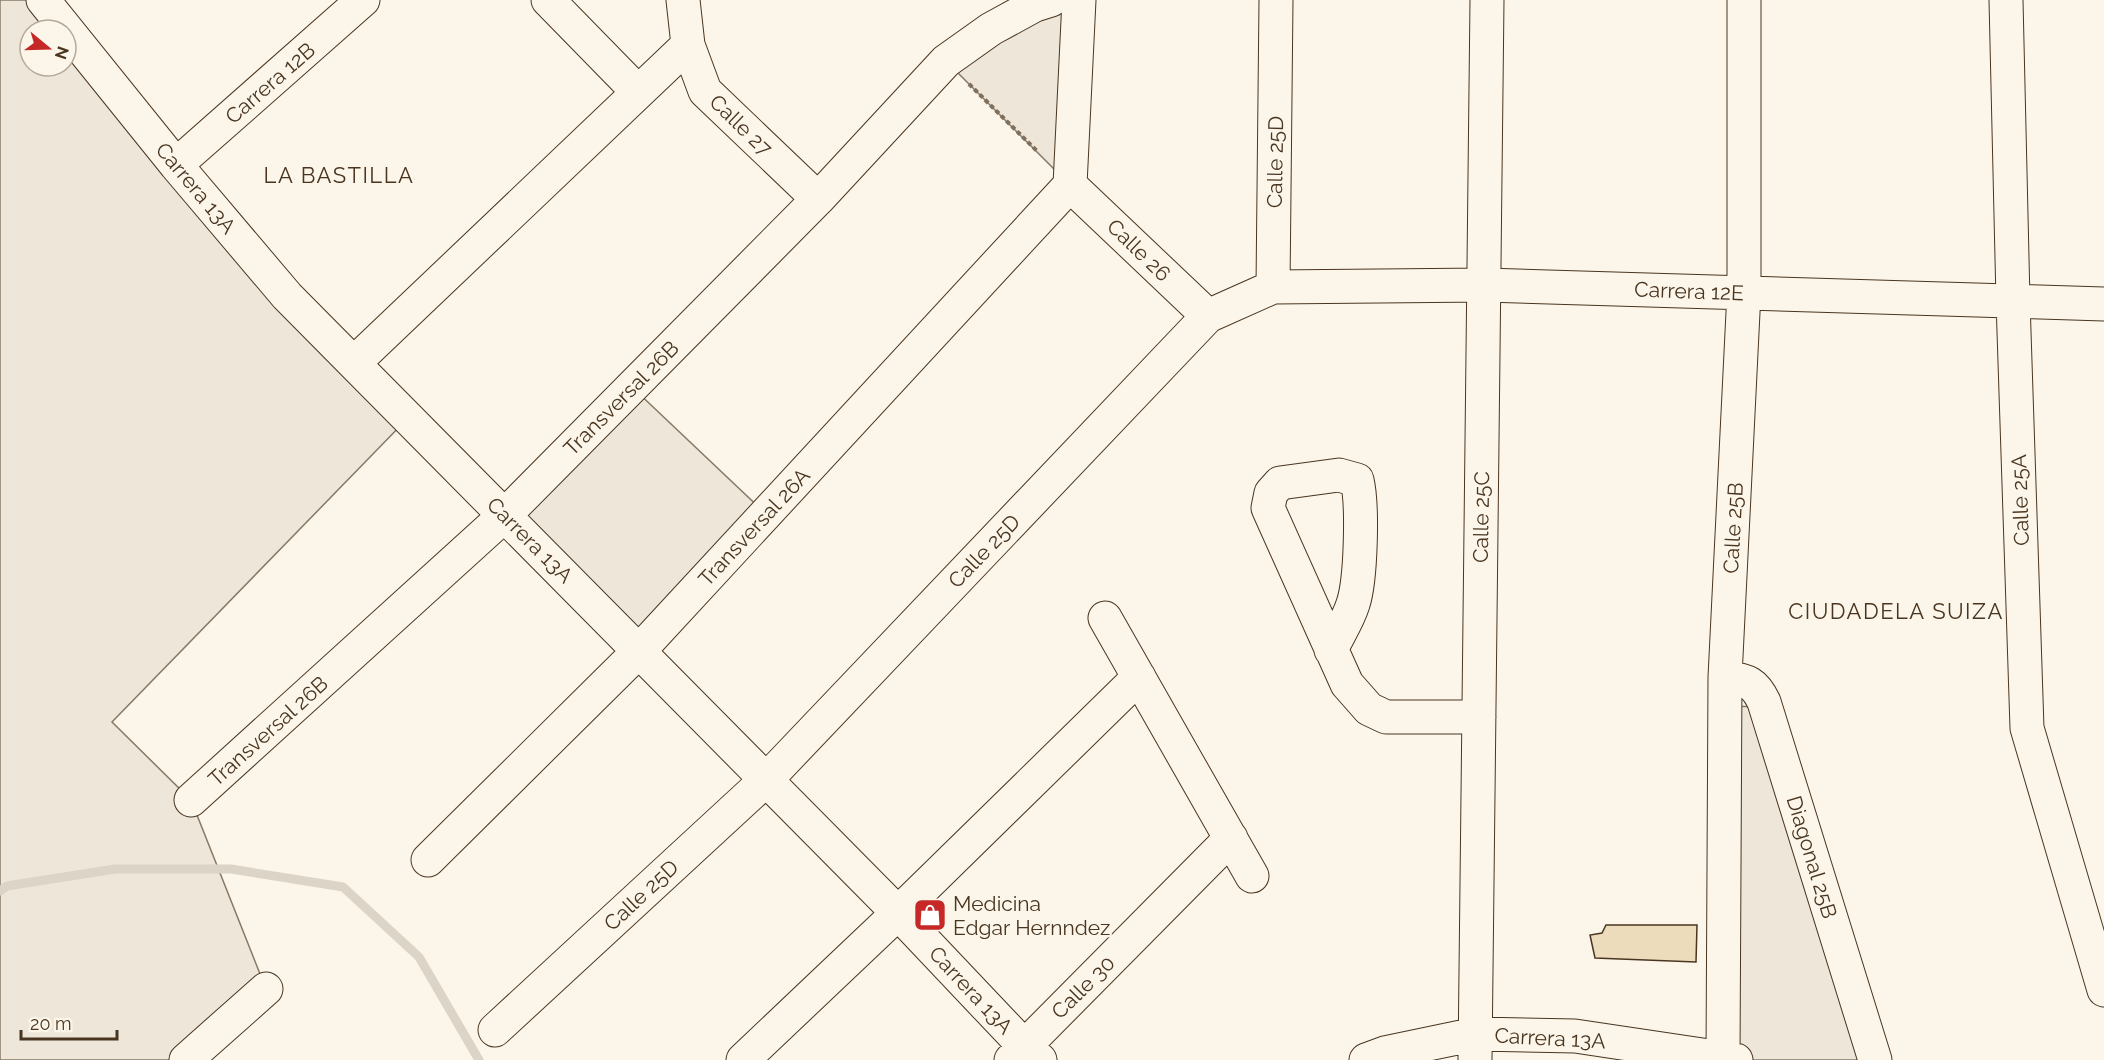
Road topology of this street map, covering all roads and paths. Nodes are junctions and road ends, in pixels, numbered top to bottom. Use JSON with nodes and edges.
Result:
{"nodes":[{"id":1,"x":43,"y":0,"type":"edge"},
{"id":2,"x":363,"y":0,"type":"edge"},
{"id":3,"x":548,"y":0,"type":"edge"},
{"id":4,"x":683,"y":0,"type":"edge"},
{"id":5,"x":1051,"y":0,"type":"edge"},
{"id":6,"x":1079,"y":0,"type":"edge"},
{"id":7,"x":1276,"y":0,"type":"edge"},
{"id":8,"x":1487,"y":0,"type":"edge"},
{"id":9,"x":1744,"y":0,"type":"edge"},
{"id":10,"x":2006,"y":0,"type":"edge"},
{"id":11,"x":688,"y":45,"type":"junction"},
{"id":12,"x":946,"y":61,"type":"junction"},
{"id":13,"x":638,"y":92,"type":"junction"},
{"id":14,"x":176,"y":165,"type":"junction"},
{"id":15,"x":1070,"y":184,"type":"junction"},
{"id":16,"x":818,"y":199,"type":"junction"},
{"id":17,"x":1485,"y":285,"type":"junction"},
{"id":18,"x":1273,"y":287,"type":"junction"},
{"id":19,"x":1744,"y":292,"type":"junction"},
{"id":20,"x":2013,"y":301,"type":"junction"},
{"id":21,"x":2104,"y":303,"type":"edge"},
{"id":22,"x":1208,"y":316,"type":"junction"},
{"id":23,"x":354,"y":363,"type":"junction"},
{"id":24,"x":505,"y":515,"type":"junction"},
{"id":25,"x":1105,"y":618,"type":"dead end"},
{"id":26,"x":1331,"y":650,"type":"junction"},
{"id":27,"x":639,"y":651,"type":"junction"},
{"id":28,"x":1725,"y":677,"type":"junction"},
{"id":29,"x":1139,"y":678,"type":"junction"},
{"id":30,"x":1479,"y":717,"type":"junction"},
{"id":31,"x":767,"y":779,"type":"junction"},
{"id":32,"x":191,"y":800,"type":"dead end"},
{"id":33,"x":1231,"y":838,"type":"junction"},
{"id":34,"x":428,"y":860,"type":"dead end"},
{"id":35,"x":1252,"y":876,"type":"dead end"},
{"id":36,"x":898,"y":912,"type":"junction"},
{"id":37,"x":266,"y":989,"type":"dead end"},
{"id":38,"x":2104,"y":990,"type":"edge"},
{"id":39,"x":495,"y":1030,"type":"dead end"},
{"id":40,"x":1475,"y":1051,"type":"edge"},
{"id":41,"x":1025,"y":1055,"type":"edge"},
{"id":42,"x":1729,"y":1058,"type":"edge"},
{"id":43,"x":186,"y":1060,"type":"edge"},
{"id":44,"x":743,"y":1060,"type":"edge"},
{"id":45,"x":1366,"y":1060,"type":"edge"},
{"id":46,"x":1875,"y":1060,"type":"edge"}],
"edges":[{"from":1,"to":14,"type":"street","name":"Carrera 13A"},
{"from":2,"to":14,"type":"street","name":"Carrera 12B"},
{"from":3,"to":13,"type":"street"},
{"from":4,"to":11,"type":"street","name":"Calle 27"},
{"from":5,"to":12,"type":"street","name":"Transversal 26B"},
{"from":6,"to":15,"type":"street"},
{"from":7,"to":18,"type":"street","name":"Calle 25D"},
{"from":8,"to":17,"type":"street","name":"Calle 25C"},
{"from":9,"to":19,"type":"street","name":"Calle 25B"},
{"from":10,"to":20,"type":"street","name":"Calle 25A"},
{"from":11,"to":13,"type":"street"},
{"from":11,"to":16,"type":"street","name":"Calle 27"},
{"from":12,"to":15,"type":"path"},
{"from":12,"to":16,"type":"street","name":"Transversal 26B"},
{"from":13,"to":23,"type":"street"},
{"from":14,"to":23,"type":"street","name":"Carrera 13A"},
{"from":15,"to":22,"type":"street","name":"Calle 26"},
{"from":15,"to":27,"type":"street","name":"Transversal 26A"},
{"from":16,"to":24,"type":"street","name":"Transversal 26B"},
{"from":17,"to":18,"type":"street","name":"Carrera 12E"},
{"from":17,"to":19,"type":"street","name":"Carrera 12E"},
{"from":17,"to":30,"type":"street","name":"Calle 25C"},
{"from":18,"to":22,"type":"street","name":"Calle 25D"},
{"from":19,"to":20,"type":"street","name":"Carrera 12E"},
{"from":19,"to":28,"type":"street","name":"Calle 25B"},
{"from":20,"to":21,"type":"street","name":"Carrera 12E"},
{"from":20,"to":38,"type":"street","name":"Calle 25A"},
{"from":22,"to":31,"type":"street","name":"Calle 25D"},
{"from":23,"to":24,"type":"street","name":"Carrera 13A"},
{"from":24,"to":27,"type":"street","name":"Carrera 13A"},
{"from":24,"to":32,"type":"street","name":"Transversal 26B"},
{"from":25,"to":29,"type":"street"},
{"from":26,"to":26,"type":"street"},
{"from":26,"to":30,"type":"street"},
{"from":27,"to":31,"type":"street","name":"Carrera 13A"},
{"from":27,"to":34,"type":"street","name":"Transversal 26A"},
{"from":28,"to":42,"type":"street","name":"Calle 25B"},
{"from":28,"to":46,"type":"street","name":"Diagonal 25B"},
{"from":29,"to":33,"type":"street"},
{"from":29,"to":36,"type":"street"},
{"from":30,"to":40,"type":"street","name":"Calle 25C"},
{"from":31,"to":36,"type":"street","name":"Carrera 13A"},
{"from":31,"to":39,"type":"street","name":"Calle 25D"},
{"from":33,"to":35,"type":"street"},
{"from":33,"to":41,"type":"street","name":"Calle 30"},
{"from":36,"to":41,"type":"street","name":"Carrera 13A"},
{"from":36,"to":44,"type":"street"},
{"from":37,"to":43,"type":"street"},
{"from":40,"to":42,"type":"street","name":"Carrera 13A"},
{"from":40,"to":45,"type":"street","name":"Carrera 13A"}]}
